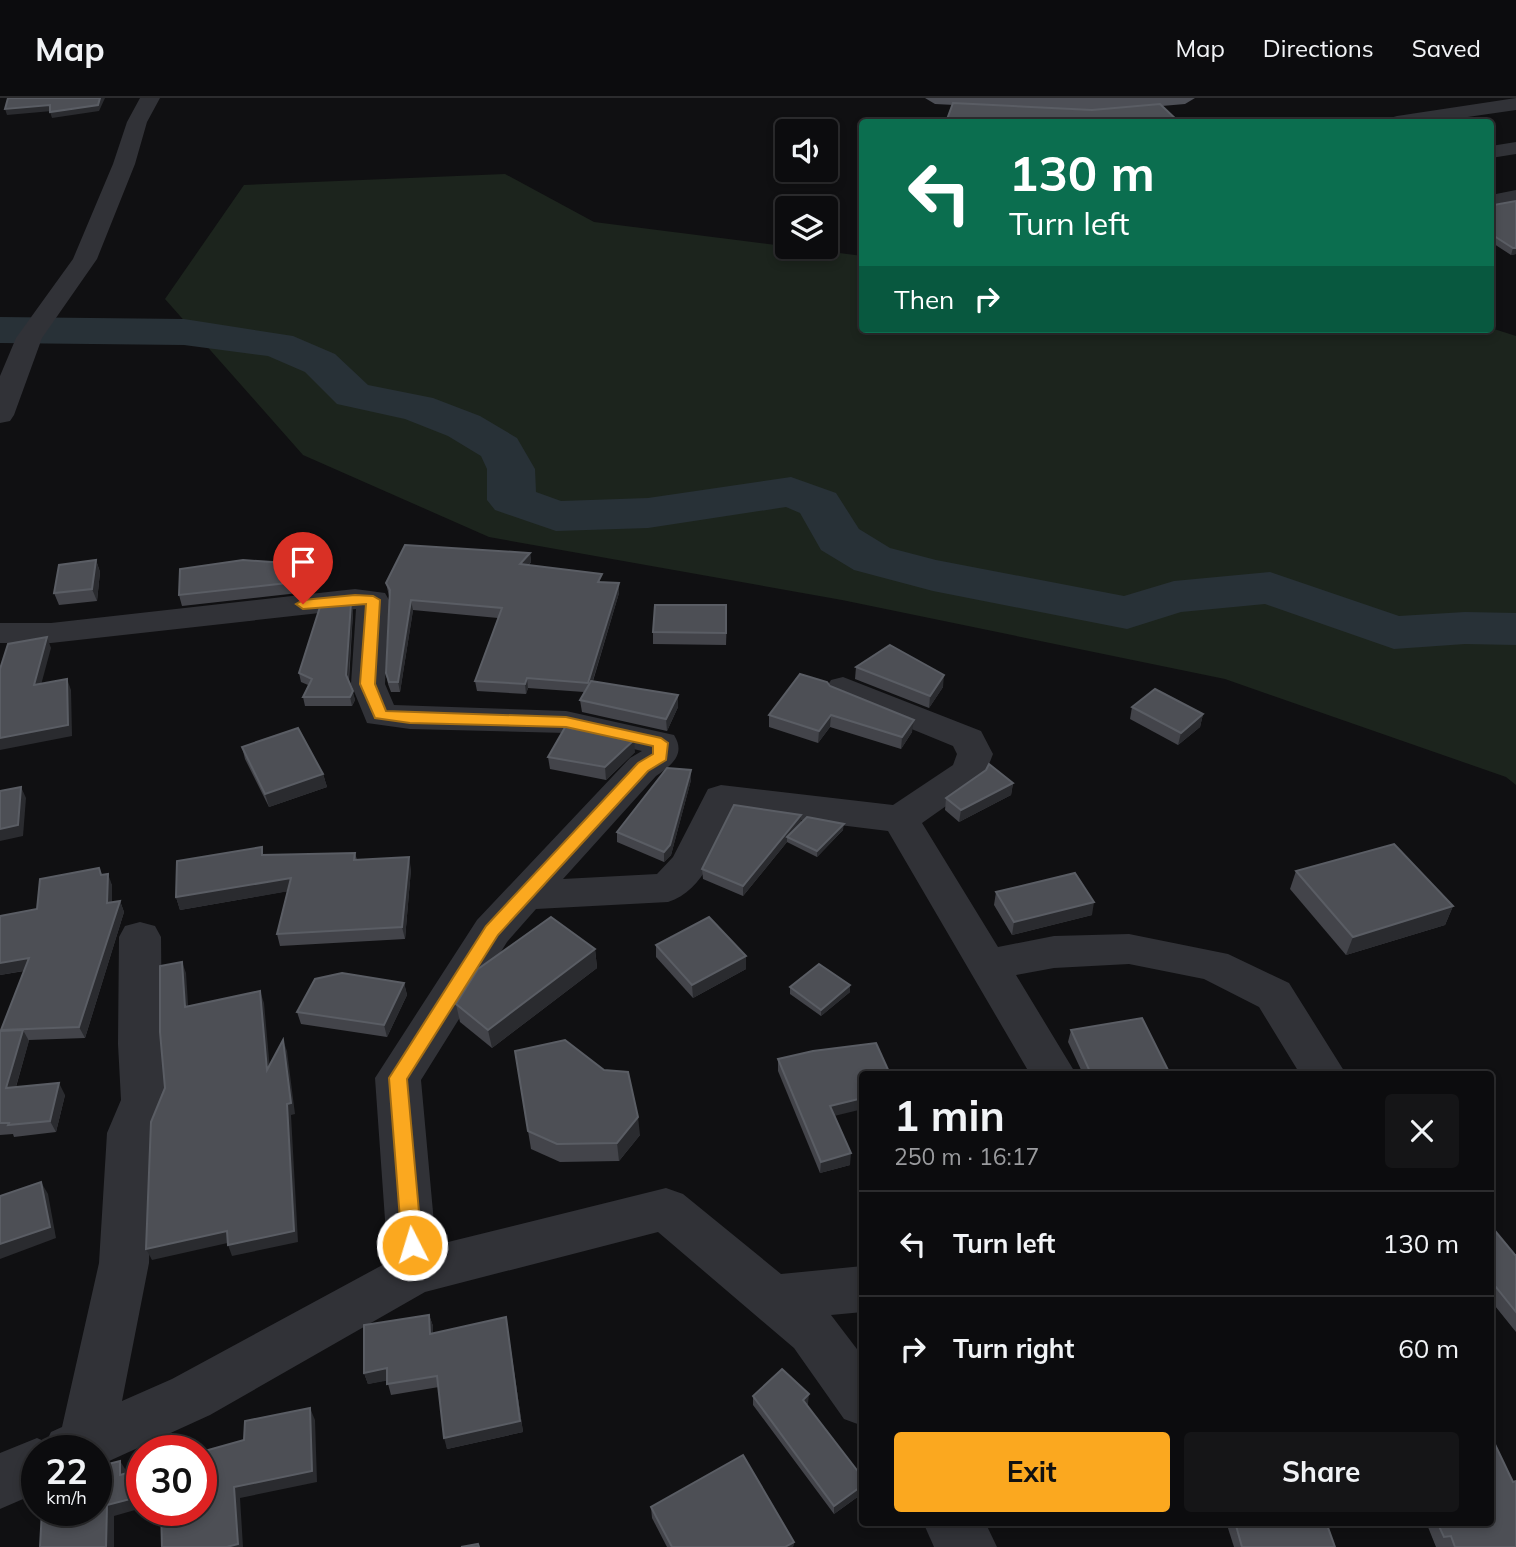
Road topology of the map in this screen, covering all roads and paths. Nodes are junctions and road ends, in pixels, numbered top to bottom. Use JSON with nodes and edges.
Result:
{"nodes":[{"id":1,"x":150,"y":98,"type":"edge"},
{"id":2,"x":935,"y":98,"type":"edge"},
{"id":3,"x":1185,"y":98,"type":"edge"},
{"id":4,"x":1516,"y":104,"type":"edge"},
{"id":5,"x":1417,"y":119,"type":"edge"},
{"id":6,"x":1516,"y":148,"type":"edge"},
{"id":7,"x":1494,"y":152,"type":"edge"},
{"id":8,"x":1516,"y":197,"type":"edge"},
{"id":9,"x":1494,"y":201,"type":"edge"},
{"id":10,"x":0,"y":415,"type":"edge"},
{"id":11,"x":0,"y":633,"type":"edge"},
{"id":12,"x":844,"y":688,"type":"edge"},
{"id":13,"x":900,"y":819,"type":"junction"},
{"id":14,"x":525,"y":895,"type":"junction"},
{"id":15,"x":140,"y":937,"type":"dead end"},
{"id":16,"x":987,"y":965,"type":"junction"},
{"id":17,"x":1051,"y":1071,"type":"edge"},
{"id":18,"x":1321,"y":1071,"type":"edge"},
{"id":19,"x":414,"y":1273,"type":"junction"},
{"id":20,"x":859,"y":1289,"type":"edge"},
{"id":21,"x":773,"y":1298,"type":"junction"},
{"id":22,"x":859,"y":1396,"type":"edge"},
{"id":23,"x":81,"y":1435,"type":"edge"},
{"id":24,"x":105,"y":1435,"type":"edge"},
{"id":25,"x":21,"y":1472,"type":"edge"},
{"id":26,"x":0,"y":1481,"type":"edge"},
{"id":27,"x":954,"y":1526,"type":"edge"},
{"id":28,"x":968,"y":1547,"type":"edge"}],
"edges":[{"from":1,"to":10,"type":"street"},
{"from":2,"to":3,"type":"main road"},
{"from":4,"to":5,"type":"street"},
{"from":6,"to":7,"type":"street"},
{"from":8,"to":9,"type":"street"},
{"from":11,"to":14,"type":"street"},
{"from":12,"to":13,"type":"street"},
{"from":13,"to":14,"type":"street"},
{"from":13,"to":16,"type":"street"},
{"from":14,"to":19,"type":"street"},
{"from":15,"to":23,"type":"street"},
{"from":16,"to":17,"type":"street"},
{"from":16,"to":18,"type":"street"},
{"from":19,"to":21,"type":"street"},
{"from":19,"to":24,"type":"street"},
{"from":20,"to":21,"type":"street"},
{"from":21,"to":22,"type":"street"},
{"from":25,"to":26,"type":"street"},
{"from":27,"to":28,"type":"street"}]}
